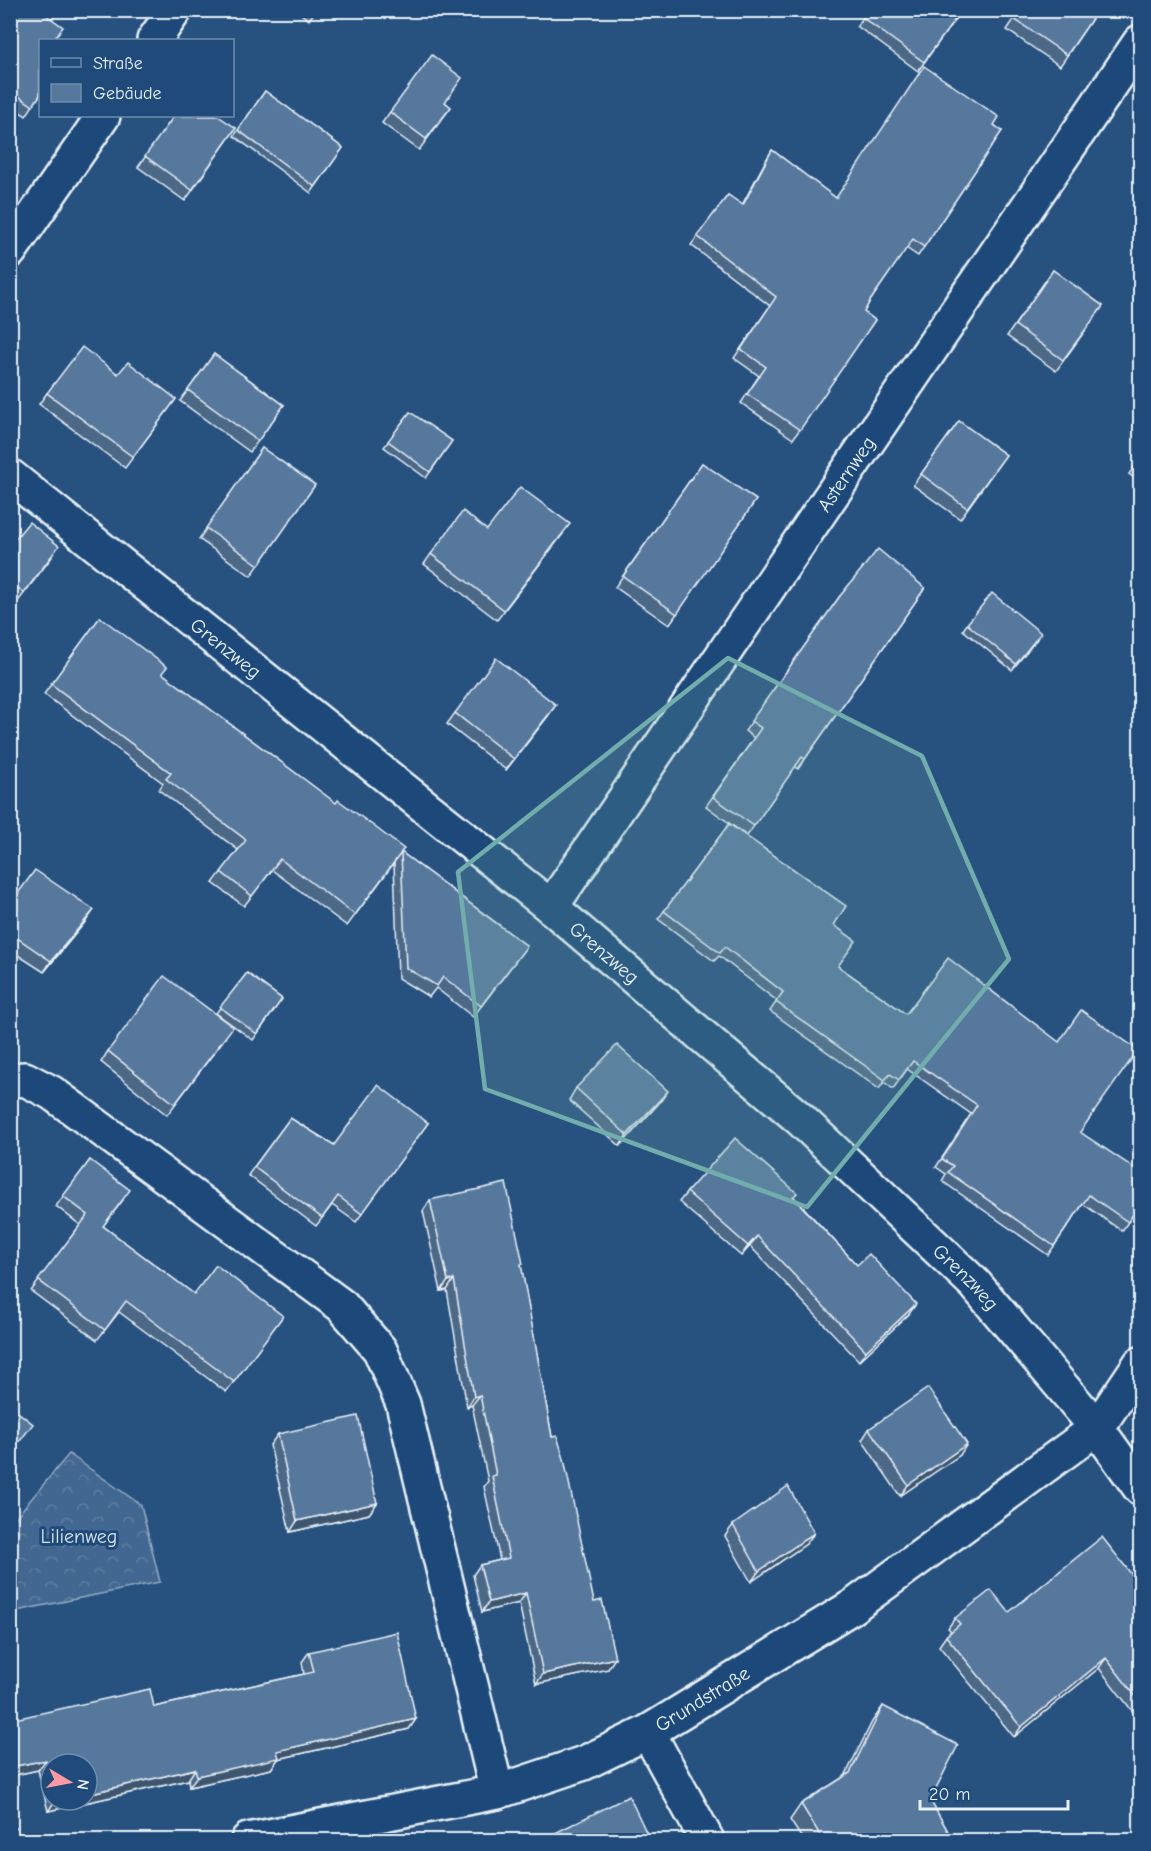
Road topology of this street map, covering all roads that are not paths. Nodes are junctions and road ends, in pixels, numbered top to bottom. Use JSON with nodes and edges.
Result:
{"nodes":[{"id":1,"x":175,"y":10,"type":"edge"},
{"id":2,"x":155,"y":39,"type":"edge"},
{"id":3,"x":1140,"y":42,"type":"edge"},
{"id":4,"x":102,"y":117,"type":"edge"},
{"id":5,"x":10,"y":251,"type":"edge"},
{"id":6,"x":10,"y":476,"type":"edge"},
{"id":7,"x":551,"y":907,"type":"junction"},
{"id":8,"x":10,"y":1080,"type":"edge"},
{"id":9,"x":1140,"y":1364,"type":"edge"},
{"id":10,"x":1097,"y":1428,"type":"junction"},
{"id":11,"x":1140,"y":1488,"type":"edge"},
{"id":12,"x":648,"y":1732,"type":"junction"},
{"id":13,"x":497,"y":1792,"type":"junction"},
{"id":14,"x":248,"y":1840,"type":"edge"},
{"id":15,"x":706,"y":1840,"type":"edge"}],
"edges":[{"from":1,"to":2,"type":"street"},
{"from":3,"to":7,"type":"street","name":"Asternweg"},
{"from":4,"to":5,"type":"street"},
{"from":6,"to":7,"type":"street","name":"Grenzweg"},
{"from":7,"to":10,"type":"street","name":"Grenzweg"},
{"from":8,"to":13,"type":"street"},
{"from":9,"to":10,"type":"street","name":"Grundstraße"},
{"from":10,"to":11,"type":"street","name":"Grenzweg"},
{"from":10,"to":12,"type":"street","name":"Grundstraße"},
{"from":12,"to":13,"type":"street","name":"Grundstraße"},
{"from":12,"to":15,"type":"street"},
{"from":13,"to":14,"type":"street","name":"Grundstraße"}]}
